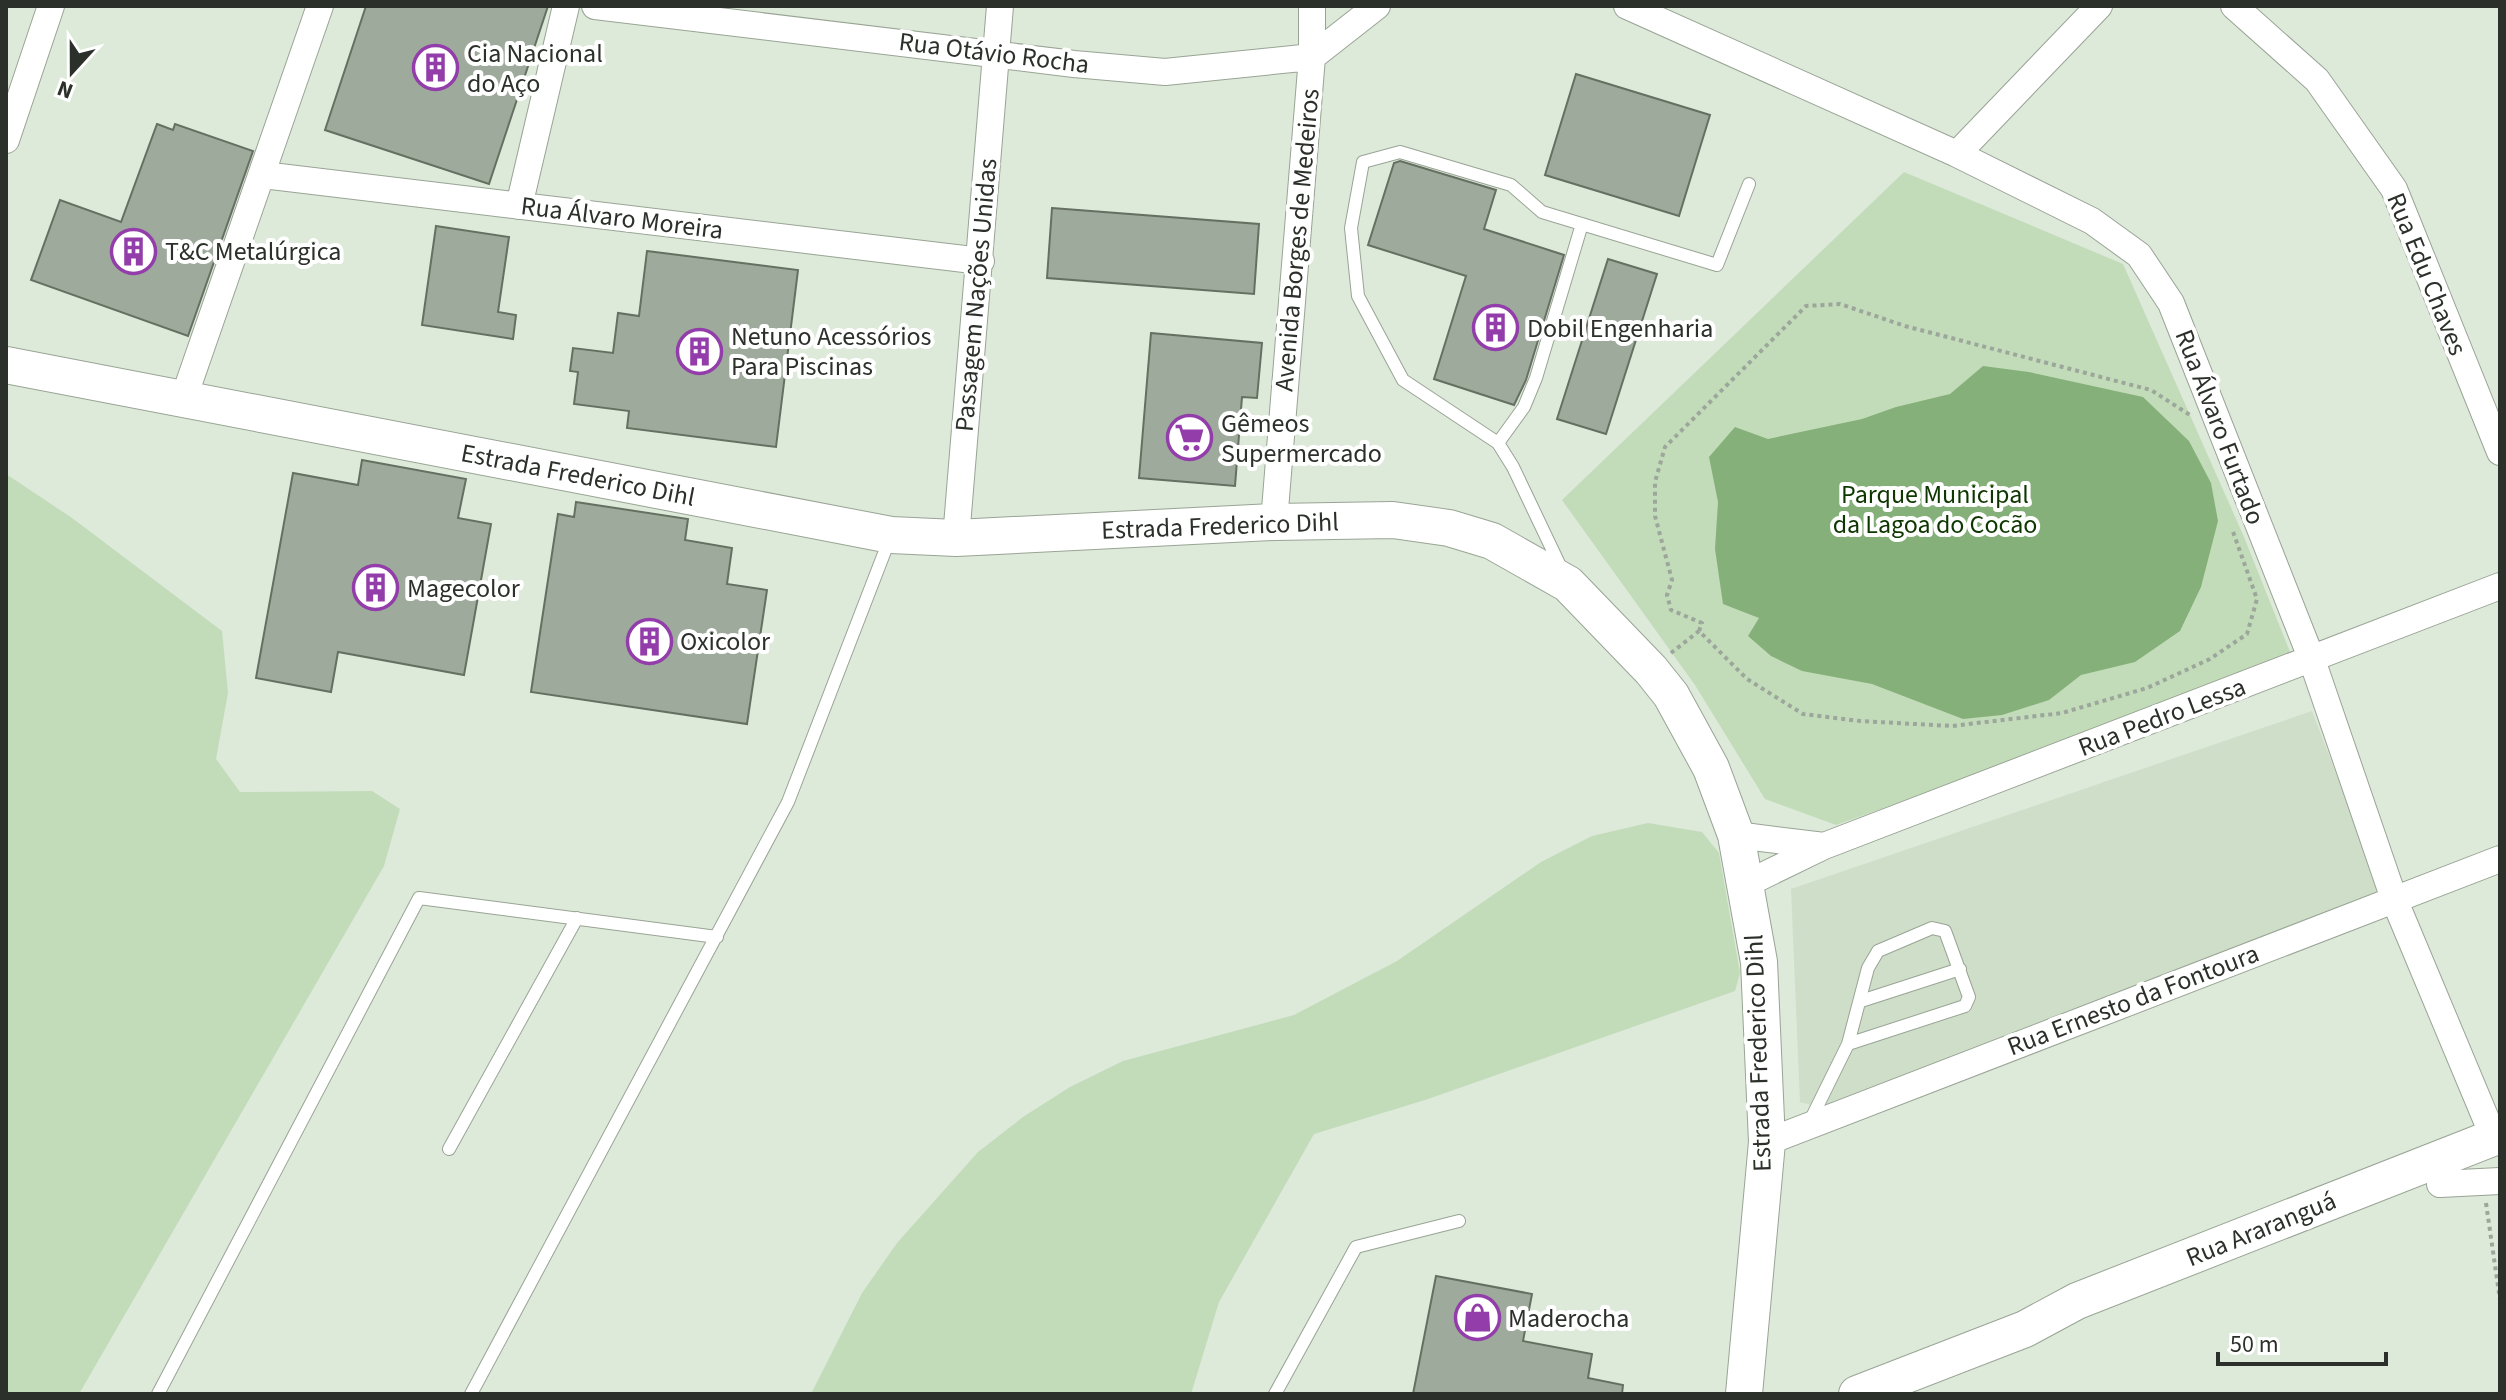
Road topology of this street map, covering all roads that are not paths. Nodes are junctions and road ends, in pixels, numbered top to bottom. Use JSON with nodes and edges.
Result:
{"nodes":[{"id":1,"x":51,"y":6,"type":"edge"},
{"id":2,"x":320,"y":6,"type":"edge"},
{"id":3,"x":566,"y":6,"type":"edge"},
{"id":4,"x":595,"y":6,"type":"edge"},
{"id":5,"x":1000,"y":6,"type":"edge"},
{"id":6,"x":1312,"y":6,"type":"edge"},
{"id":7,"x":1377,"y":6,"type":"edge"},
{"id":8,"x":1627,"y":6,"type":"edge"},
{"id":9,"x":2099,"y":6,"type":"edge"},
{"id":10,"x":2234,"y":6,"type":"edge"},
{"id":11,"x":995,"y":53,"type":"junction"},
{"id":12,"x":1312,"y":57,"type":"junction"},
{"id":13,"x":6,"y":140,"type":"edge"},
{"id":14,"x":1957,"y":154,"type":"junction"},
{"id":15,"x":263,"y":175,"type":"junction"},
{"id":16,"x":1749,"y":184,"type":"dead end"},
{"id":17,"x":519,"y":206,"type":"junction"},
{"id":18,"x":1582,"y":224,"type":"junction"},
{"id":19,"x":981,"y":261,"type":"junction"},
{"id":20,"x":6,"y":365,"type":"edge"},
{"id":21,"x":183,"y":400,"type":"junction"},
{"id":22,"x":1498,"y":443,"type":"junction"},
{"id":23,"x":2500,"y":452,"type":"edge"},
{"id":24,"x":1274,"y":522,"type":"junction"},
{"id":25,"x":891,"y":535,"type":"junction"},
{"id":26,"x":956,"y":538,"type":"junction"},
{"id":27,"x":1568,"y":584,"type":"junction"},
{"id":28,"x":2500,"y":586,"type":"edge"},
{"id":29,"x":2312,"y":660,"type":"junction"},
{"id":30,"x":1736,"y":835,"type":"junction"},
{"id":31,"x":1824,"y":846,"type":"junction"},
{"id":32,"x":2500,"y":859,"type":"edge"},
{"id":33,"x":1746,"y":884,"type":"junction"},
{"id":34,"x":2394,"y":899,"type":"junction"},
{"id":35,"x":577,"y":918,"type":"junction"},
{"id":36,"x":717,"y":937,"type":"junction"},
{"id":37,"x":1960,"y":969,"type":"junction"},
{"id":38,"x":1861,"y":1001,"type":"junction"},
{"id":39,"x":1848,"y":1044,"type":"junction"},
{"id":40,"x":1807,"y":1127,"type":"junction"},
{"id":41,"x":1767,"y":1142,"type":"junction"},
{"id":42,"x":449,"y":1149,"type":"dead end"},
{"id":43,"x":2495,"y":1160,"type":"edge"},
{"id":44,"x":1459,"y":1221,"type":"dead end"},
{"id":45,"x":2025,"y":1329,"type":"junction"},
{"id":46,"x":1754,"y":1386,"type":"edge"},
{"id":47,"x":158,"y":1394,"type":"edge"},
{"id":48,"x":471,"y":1394,"type":"edge"},
{"id":49,"x":1275,"y":1394,"type":"edge"},
{"id":50,"x":1857,"y":1394,"type":"edge"}],
"edges":[{"from":1,"to":13,"type":"street"},
{"from":2,"to":15,"type":"street"},
{"from":3,"to":17,"type":"street"},
{"from":4,"to":11,"type":"street","name":"Rua Otávio Rocha"},
{"from":5,"to":11,"type":"street","name":"Passagem Nações Unidas"},
{"from":6,"to":12,"type":"street","name":"Avenida Borges de Medeiros"},
{"from":7,"to":12,"type":"street"},
{"from":8,"to":14,"type":"street","name":"Rua Álvaro Furtado"},
{"from":9,"to":14,"type":"street"},
{"from":10,"to":23,"type":"street","name":"Rua Edu Chaves"},
{"from":11,"to":12,"type":"street","name":"Rua Otávio Rocha"},
{"from":11,"to":19,"type":"street","name":"Passagem Nações Unidas"},
{"from":12,"to":24,"type":"street","name":"Avenida Borges de Medeiros"},
{"from":14,"to":29,"type":"street","name":"Rua Álvaro Furtado"},
{"from":15,"to":17,"type":"street","name":"Rua Álvaro Moreira"},
{"from":15,"to":21,"type":"street"},
{"from":16,"to":18,"type":"lane"},
{"from":17,"to":19,"type":"street","name":"Rua Álvaro Moreira"},
{"from":18,"to":22,"type":"lane"},
{"from":18,"to":22,"type":"lane"},
{"from":19,"to":26,"type":"street","name":"Passagem Nações Unidas"},
{"from":20,"to":21,"type":"main road","name":"Estrada Frederico Dihl"},
{"from":21,"to":25,"type":"main road","name":"Estrada Frederico Dihl"},
{"from":22,"to":27,"type":"lane"},
{"from":24,"to":26,"type":"main road","name":"Estrada Frederico Dihl"},
{"from":24,"to":27,"type":"main road","name":"Estrada Frederico Dihl"},
{"from":25,"to":26,"type":"main road","name":"Estrada Frederico Dihl"},
{"from":25,"to":36,"type":"lane"},
{"from":27,"to":30,"type":"main road","name":"Estrada Frederico Dihl"},
{"from":28,"to":29,"type":"street","name":"Rua Pedro Lessa"},
{"from":29,"to":31,"type":"street","name":"Rua Pedro Lessa"},
{"from":29,"to":34,"type":"street","name":"Rua Álvaro Furtado"},
{"from":30,"to":31,"type":"street","name":"Rua Pedro Lessa"},
{"from":30,"to":33,"type":"main road","name":"Estrada Frederico Dihl"},
{"from":31,"to":33,"type":"street","name":"Rua Pedro Lessa"},
{"from":32,"to":34,"type":"street","name":"Rua Ernesto da Fontoura"},
{"from":33,"to":41,"type":"main road","name":"Estrada Frederico Dihl"},
{"from":34,"to":40,"type":"street","name":"Rua Ernesto da Fontoura"},
{"from":34,"to":43,"type":"street","name":"Rua Álvaro Furtado"},
{"from":35,"to":36,"type":"lane"},
{"from":35,"to":42,"type":"lane"},
{"from":35,"to":47,"type":"lane"},
{"from":36,"to":48,"type":"lane"},
{"from":37,"to":38,"type":"lane"},
{"from":37,"to":38,"type":"lane"},
{"from":37,"to":39,"type":"lane"},
{"from":38,"to":39,"type":"lane"},
{"from":39,"to":40,"type":"lane"},
{"from":40,"to":41,"type":"street","name":"Rua Ernesto da Fontoura"},
{"from":41,"to":46,"type":"main road","name":"Estrada Frederico Dihl"},
{"from":43,"to":45,"type":"main road","name":"Rua Araranguá"},
{"from":43,"to":45,"type":"main road","name":"Rua Araranguá"},
{"from":44,"to":49,"type":"lane"},
{"from":45,"to":50,"type":"main road","name":"Rua Araranguá"}]}
